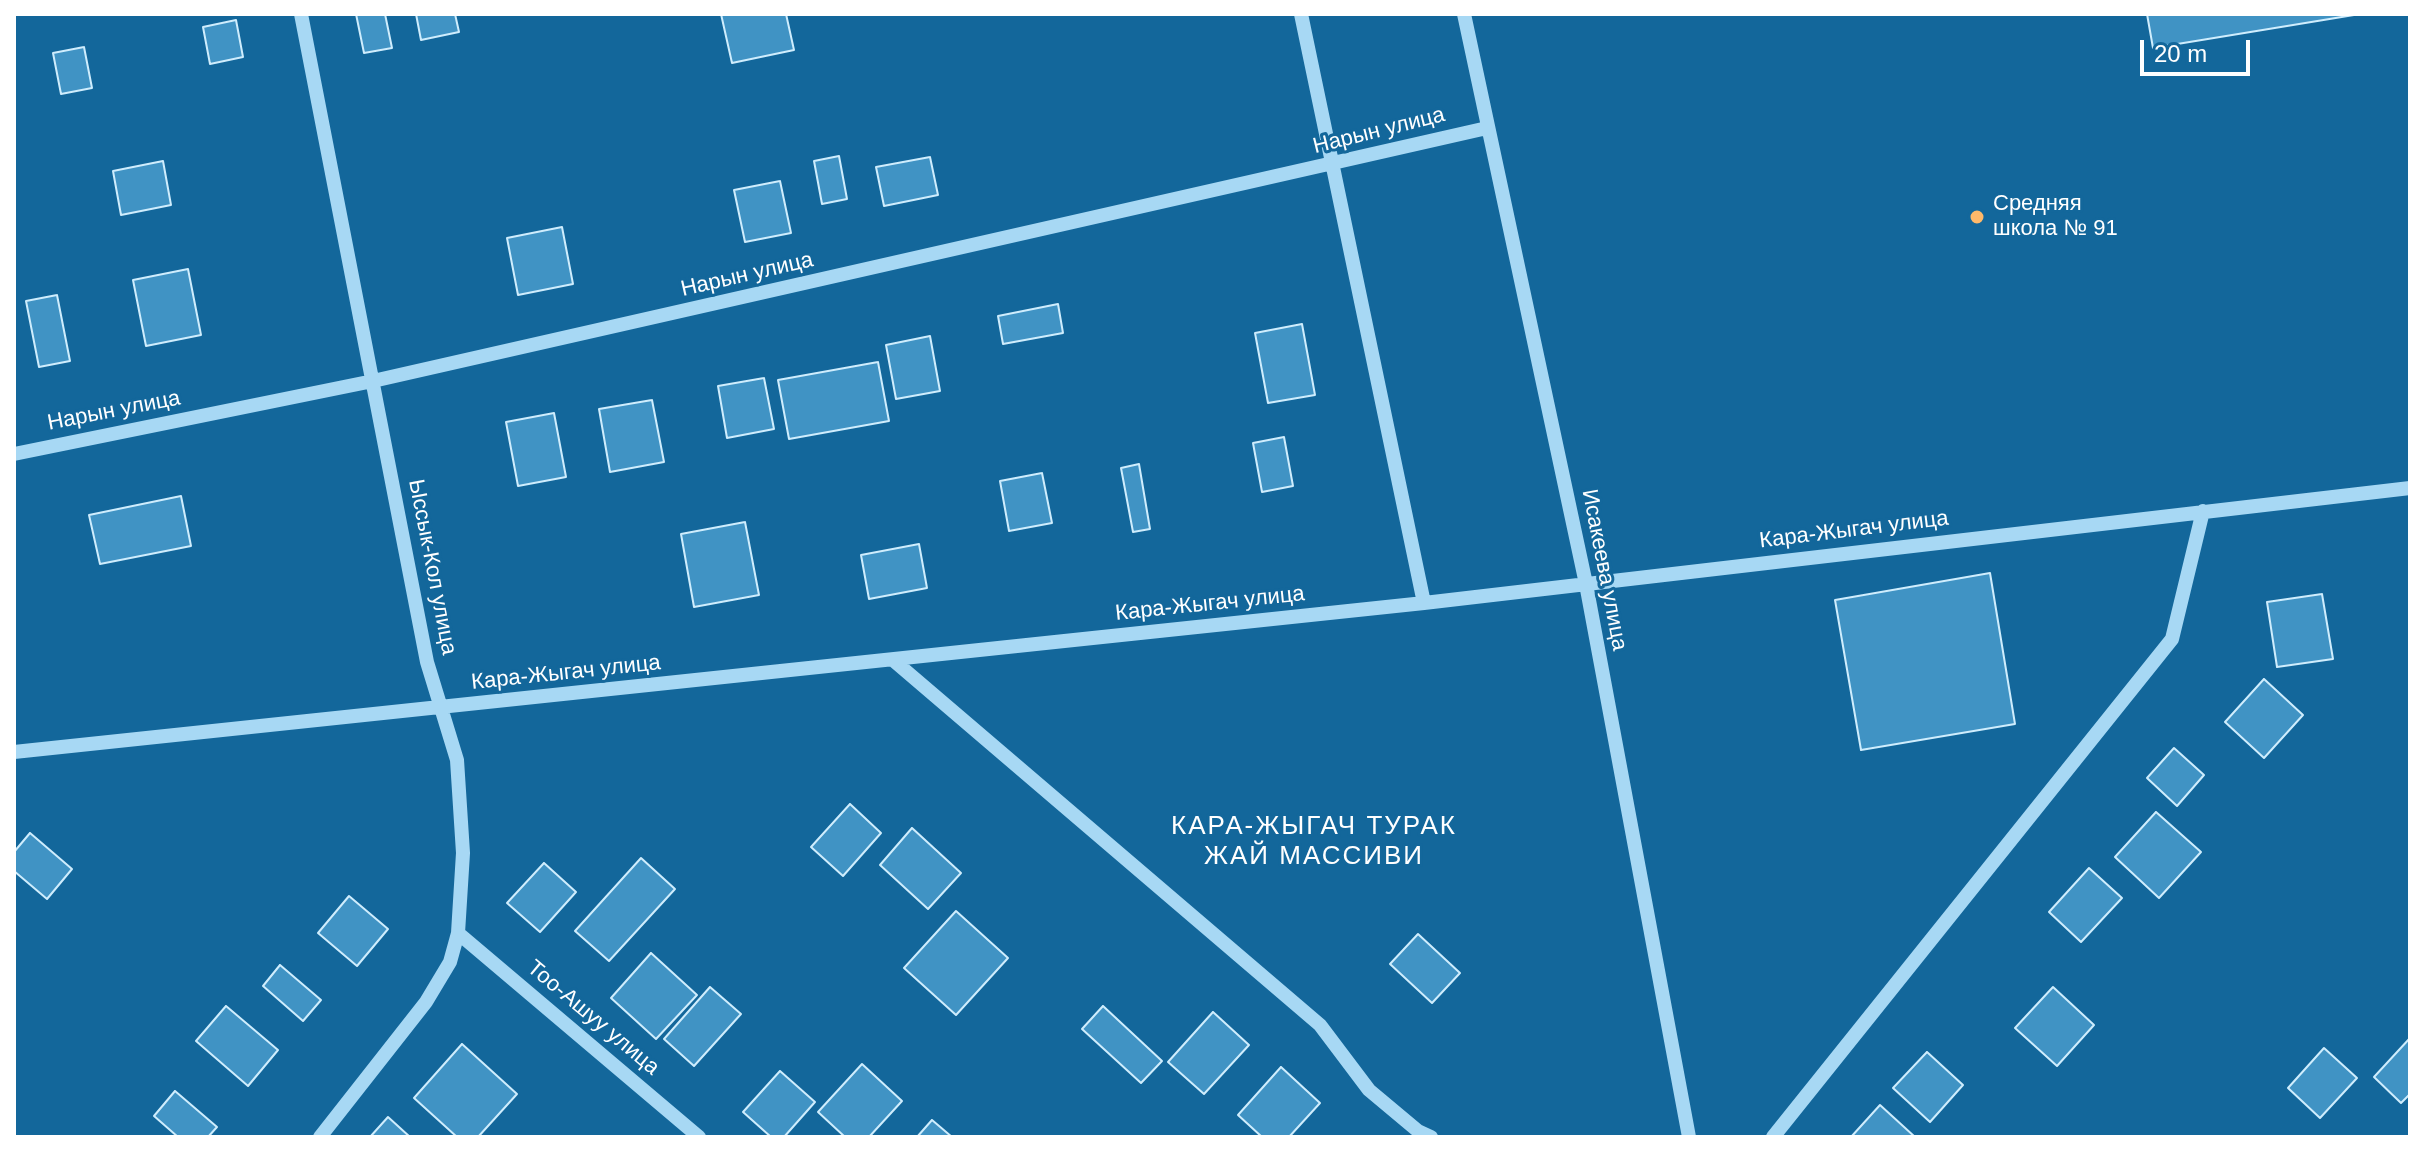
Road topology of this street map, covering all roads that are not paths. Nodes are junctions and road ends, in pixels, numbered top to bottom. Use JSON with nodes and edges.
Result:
{"nodes":[{"id":1,"x":301,"y":14,"type":"edge"},
{"id":2,"x":1301,"y":14,"type":"edge"},
{"id":3,"x":1464,"y":14,"type":"edge"},
{"id":4,"x":1487,"y":128,"type":"junction"},
{"id":5,"x":1330,"y":166,"type":"junction"},
{"id":6,"x":373,"y":381,"type":"junction"},
{"id":7,"x":14,"y":454,"type":"edge"},
{"id":8,"x":2410,"y":488,"type":"edge"},
{"id":9,"x":2203,"y":511,"type":"junction"},
{"id":10,"x":1586,"y":584,"type":"junction"},
{"id":11,"x":1424,"y":603,"type":"junction"},
{"id":12,"x":893,"y":660,"type":"junction"},
{"id":13,"x":442,"y":709,"type":"junction"},
{"id":14,"x":14,"y":752,"type":"edge"},
{"id":15,"x":458,"y":933,"type":"junction"},
{"id":16,"x":320,"y":1137,"type":"edge"},
{"id":17,"x":699,"y":1137,"type":"edge"},
{"id":18,"x":1431,"y":1137,"type":"edge"},
{"id":19,"x":1689,"y":1137,"type":"edge"},
{"id":20,"x":1773,"y":1137,"type":"edge"}],
"edges":[{"from":1,"to":6,"type":"street","name":"Ыссык-Кол улица"},
{"from":2,"to":5,"type":"street"},
{"from":3,"to":4,"type":"street","name":"Исакеева улица"},
{"from":4,"to":5,"type":"street","name":"Нарын улица"},
{"from":4,"to":10,"type":"street","name":"Исакеева улица"},
{"from":5,"to":6,"type":"street","name":"Нарын улица"},
{"from":5,"to":11,"type":"street"},
{"from":6,"to":7,"type":"street","name":"Нарын улица"},
{"from":6,"to":13,"type":"street","name":"Ыссык-Кол улица"},
{"from":8,"to":9,"type":"street","name":"Кара-Жыгач улица"},
{"from":9,"to":10,"type":"street","name":"Кара-Жыгач улица"},
{"from":9,"to":20,"type":"street"},
{"from":10,"to":11,"type":"street","name":"Кара-Жыгач улица"},
{"from":10,"to":19,"type":"street","name":"Исакеева улица"},
{"from":11,"to":12,"type":"street","name":"Кара-Жыгач улица"},
{"from":12,"to":13,"type":"street","name":"Кара-Жыгач улица"},
{"from":12,"to":18,"type":"street"},
{"from":13,"to":14,"type":"street","name":"Кара-Жыгач улица"},
{"from":13,"to":15,"type":"street","name":"Ыссык-Кол улица"},
{"from":15,"to":16,"type":"street","name":"Ыссык-Кол улица"},
{"from":15,"to":17,"type":"street","name":"Тоо-Ашуу улица"}]}
